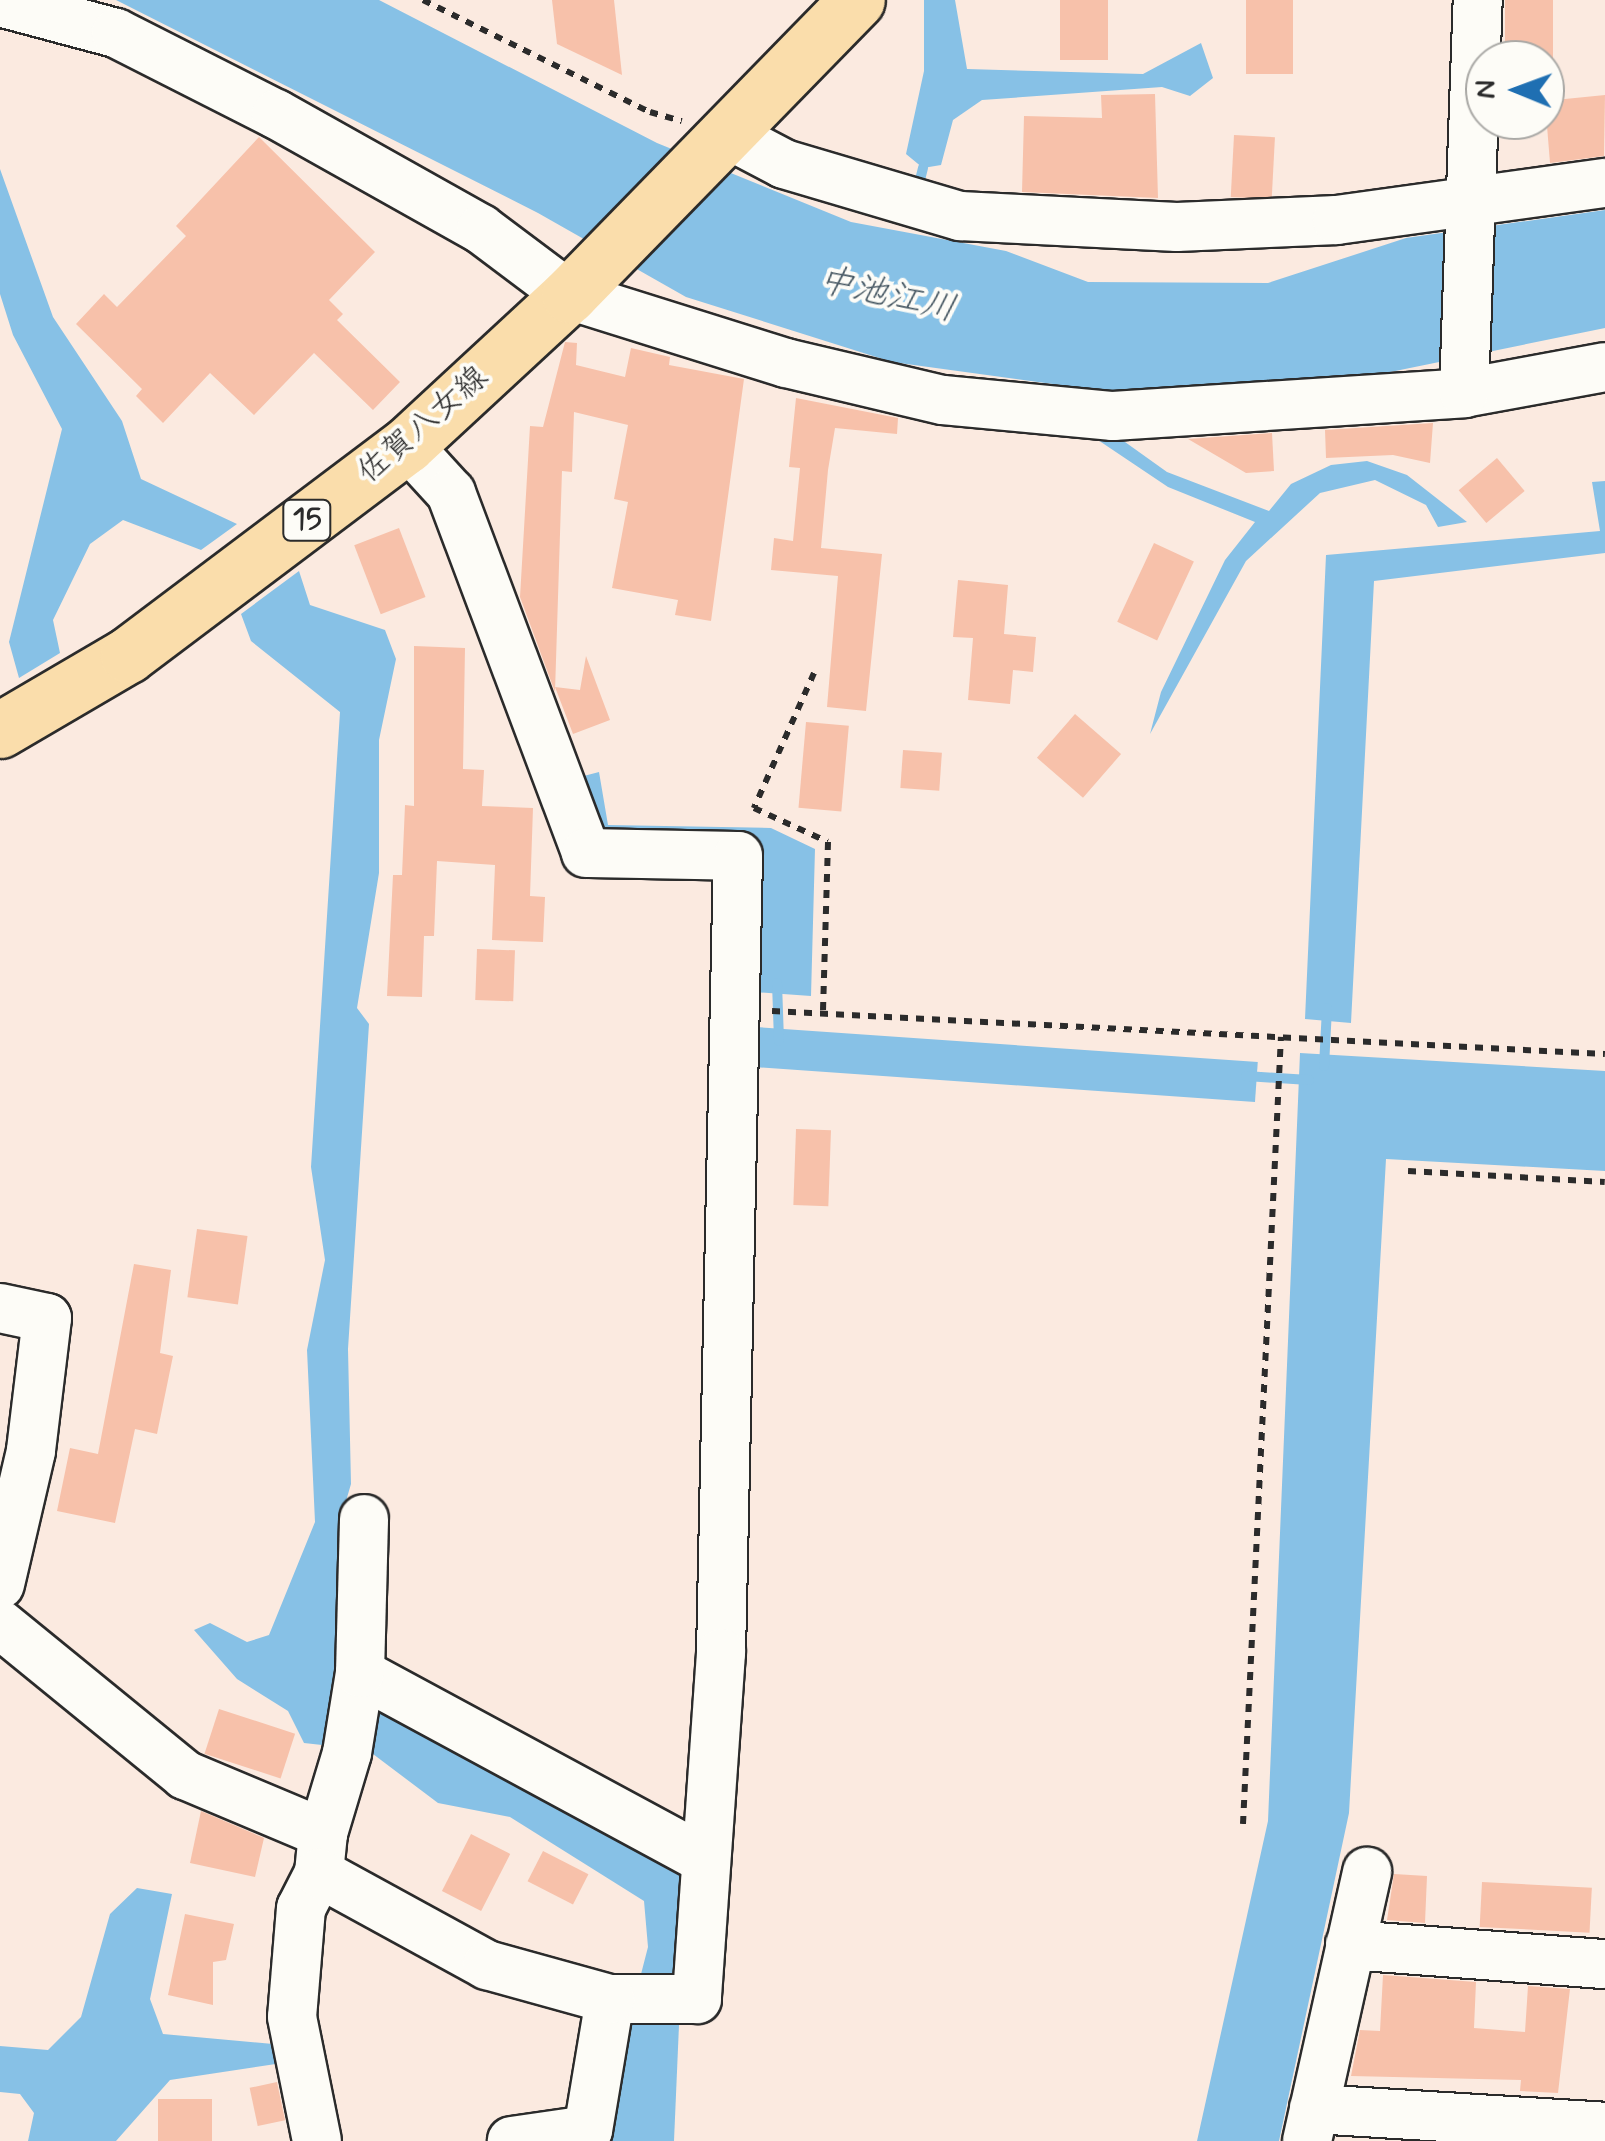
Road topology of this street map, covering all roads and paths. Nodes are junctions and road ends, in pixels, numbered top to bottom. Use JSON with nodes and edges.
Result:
{"nodes":[{"id":1,"x":424,"y":0,"type":"edge"},
{"id":2,"x":1478,"y":0,"type":"edge"},
{"id":3,"x":0,"y":2,"type":"edge"},
{"id":4,"x":847,"y":3,"type":"edge"},
{"id":5,"x":720,"y":141,"type":"junction"},
{"id":6,"x":1605,"y":183,"type":"edge"},
{"id":7,"x":1472,"y":196,"type":"junction"},
{"id":8,"x":578,"y":285,"type":"junction"},
{"id":9,"x":1605,"y":367,"type":"edge"},
{"id":10,"x":1464,"y":387,"type":"junction"},
{"id":11,"x":407,"y":445,"type":"junction"},
{"id":12,"x":814,"y":674,"type":"dead end"},
{"id":13,"x":0,"y":730,"type":"edge"},
{"id":14,"x":788,"y":1012,"type":"dead end"},
{"id":15,"x":822,"y":1014,"type":"junction"},
{"id":16,"x":1281,"y":1038,"type":"junction"},
{"id":17,"x":1605,"y":1054,"type":"edge"},
{"id":18,"x":1408,"y":1170,"type":"dead end"},
{"id":19,"x":1605,"y":1182,"type":"edge"},
{"id":20,"x":0,"y":1308,"type":"edge"},
{"id":21,"x":364,"y":1519,"type":"dead end"},
{"id":22,"x":0,"y":1584,"type":"edge"},
{"id":23,"x":0,"y":1624,"type":"edge"},
{"id":24,"x":360,"y":1673,"type":"junction"},
{"id":25,"x":1242,"y":1824,"type":"dead end"},
{"id":26,"x":321,"y":1853,"type":"junction"},
{"id":27,"x":704,"y":1858,"type":"junction"},
{"id":28,"x":1367,"y":1872,"type":"dead end"},
{"id":29,"x":1350,"y":1945,"type":"junction"},
{"id":30,"x":1605,"y":1964,"type":"edge"},
{"id":31,"x":610,"y":1999,"type":"junction"},
{"id":32,"x":1311,"y":2125,"type":"edge"},
{"id":33,"x":1605,"y":2127,"type":"edge"},
{"id":34,"x":317,"y":2141,"type":"edge"},
{"id":35,"x":512,"y":2141,"type":"edge"}],
"edges":[{"from":1,"to":5,"type":"path"},
{"from":2,"to":7,"type":"street"},
{"from":3,"to":8,"type":"street"},
{"from":4,"to":5,"type":"main road","number":"15"},
{"from":5,"to":7,"type":"street"},
{"from":5,"to":8,"type":"main road","number":"15"},
{"from":6,"to":7,"type":"street"},
{"from":7,"to":10,"type":"street"},
{"from":8,"to":10,"type":"street"},
{"from":8,"to":11,"type":"main road","name":"佐賀八女線","number":"15"},
{"from":9,"to":10,"type":"street"},
{"from":11,"to":13,"type":"main road","name":"佐賀八女線","number":"15"},
{"from":11,"to":27,"type":"street"},
{"from":12,"to":15,"type":"path"},
{"from":14,"to":15,"type":"path"},
{"from":15,"to":16,"type":"path"},
{"from":16,"to":17,"type":"path"},
{"from":16,"to":25,"type":"path"},
{"from":18,"to":19,"type":"path"},
{"from":20,"to":22,"type":"street"},
{"from":21,"to":24,"type":"street"},
{"from":23,"to":26,"type":"street"},
{"from":24,"to":26,"type":"street"},
{"from":24,"to":27,"type":"street"},
{"from":26,"to":31,"type":"street"},
{"from":26,"to":34,"type":"street"},
{"from":27,"to":31,"type":"street"},
{"from":28,"to":29,"type":"street"},
{"from":29,"to":30,"type":"street"},
{"from":29,"to":32,"type":"street"},
{"from":31,"to":35,"type":"street"},
{"from":32,"to":33,"type":"street"}]}
